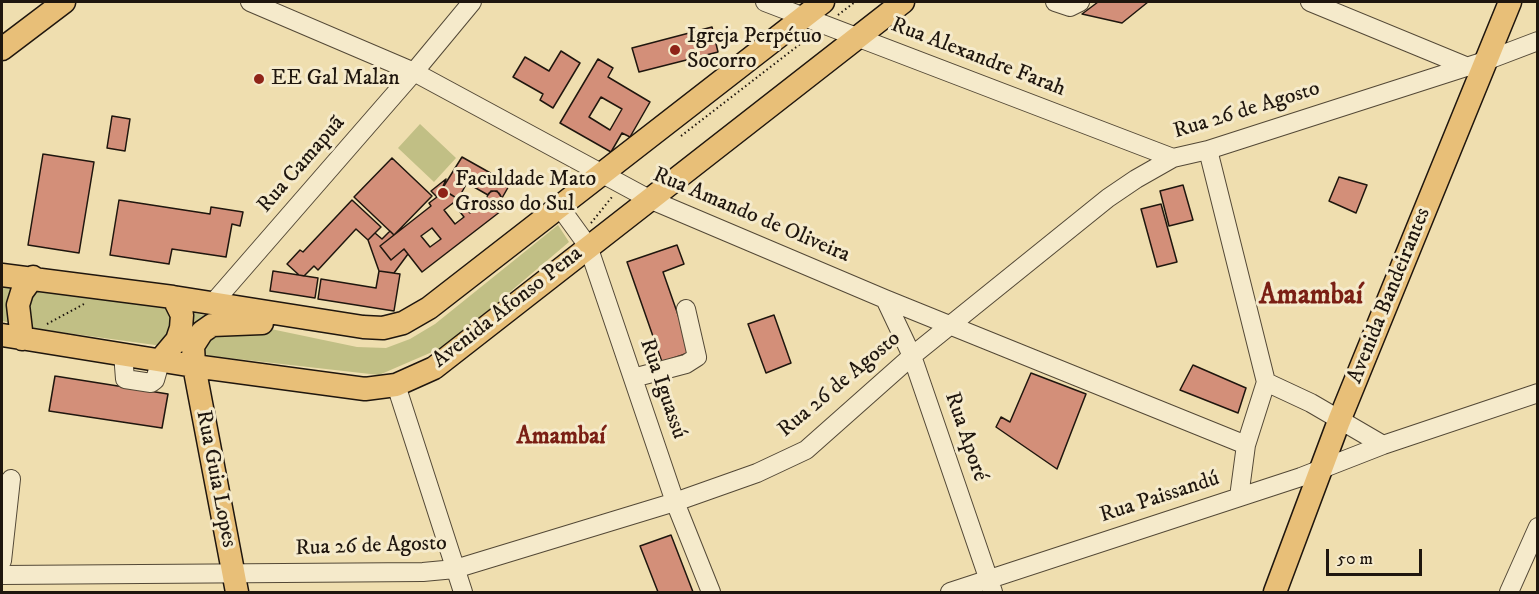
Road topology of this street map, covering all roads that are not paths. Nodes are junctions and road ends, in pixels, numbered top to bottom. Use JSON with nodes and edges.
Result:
{"nodes":[{"id":1,"x":64,"y":2,"type":"edge"},
{"id":2,"x":250,"y":2,"type":"edge"},
{"id":3,"x":472,"y":2,"type":"edge"},
{"id":4,"x":765,"y":2,"type":"edge"},
{"id":5,"x":823,"y":2,"type":"edge"},
{"id":6,"x":903,"y":2,"type":"edge"},
{"id":7,"x":1055,"y":2,"type":"edge"},
{"id":8,"x":1080,"y":2,"type":"edge"},
{"id":9,"x":1310,"y":2,"type":"edge"},
{"id":10,"x":1510,"y":2,"type":"edge"},
{"id":11,"x":804,"y":16,"type":"junction"},
{"id":12,"x":857,"y":38,"type":"junction"},
{"id":13,"x":1538,"y":41,"type":"edge"},
{"id":14,"x":2,"y":49,"type":"edge"},
{"id":15,"x":1478,"y":64,"type":"junction"},
{"id":16,"x":414,"y":72,"type":"junction"},
{"id":17,"x":1208,"y":150,"type":"junction"},
{"id":18,"x":1173,"y":158,"type":"junction"},
{"id":19,"x":601,"y":174,"type":"junction"},
{"id":20,"x":649,"y":199,"type":"junction"},
{"id":21,"x":559,"y":206,"type":"junction"},
{"id":22,"x":585,"y":241,"type":"junction"},
{"id":23,"x":2,"y":275,"type":"edge"},
{"id":24,"x":33,"y":277,"type":"junction"},
{"id":25,"x":173,"y":297,"type":"junction"},
{"id":26,"x":885,"y":299,"type":"junction"},
{"id":27,"x":213,"y":303,"type":"junction"},
{"id":28,"x":686,"y":309,"type":"dead end"},
{"id":29,"x":950,"y":325,"type":"junction"},
{"id":30,"x":363,"y":327,"type":"junction"},
{"id":31,"x":14,"y":332,"type":"edge"},
{"id":32,"x":912,"y":356,"type":"junction"},
{"id":33,"x":160,"y":359,"type":"junction"},
{"id":34,"x":194,"y":366,"type":"junction"},
{"id":35,"x":633,"y":378,"type":"junction"},
{"id":36,"x":1266,"y":382,"type":"junction"},
{"id":37,"x":396,"y":385,"type":"junction"},
{"id":38,"x":1538,"y":393,"type":"edge"},
{"id":39,"x":1339,"y":421,"type":"junction"},
{"id":40,"x":1246,"y":445,"type":"junction"},
{"id":41,"x":1383,"y":445,"type":"junction"},
{"id":42,"x":1322,"y":467,"type":"junction"},
{"id":43,"x":11,"y":479,"type":"dead end"},
{"id":44,"x":1239,"y":497,"type":"junction"},
{"id":45,"x":675,"y":502,"type":"junction"},
{"id":46,"x":1538,"y":527,"type":"edge"},
{"id":47,"x":2,"y":561,"type":"edge"},
{"id":48,"x":455,"y":569,"type":"junction"},
{"id":49,"x":2,"y":576,"type":"edge"},
{"id":50,"x":235,"y":583,"type":"edge"},
{"id":51,"x":991,"y":586,"type":"edge"},
{"id":52,"x":463,"y":592,"type":"edge"},
{"id":53,"x":711,"y":592,"type":"edge"},
{"id":54,"x":950,"y":592,"type":"edge"},
{"id":55,"x":1275,"y":592,"type":"edge"},
{"id":56,"x":1509,"y":592,"type":"edge"}],
"edges":[{"from":1,"to":14,"type":"main road"},
{"from":2,"to":16,"type":"street","name":"Rua Amando de Oliveira"},
{"from":3,"to":16,"type":"street","name":"Rua Camapuã"},
{"from":4,"to":11,"type":"street","name":"Rua Alexandre Farah"},
{"from":5,"to":11,"type":"main road"},
{"from":6,"to":12,"type":"main road","name":"Avenida Afonso Pena"},
{"from":7,"to":8,"type":"street"},
{"from":9,"to":15,"type":"street"},
{"from":10,"to":15,"type":"main road","name":"Avenida Bandeirantes"},
{"from":11,"to":12,"type":"street","name":"Rua Alexandre Farah"},
{"from":11,"to":19,"type":"main road"},
{"from":12,"to":18,"type":"street","name":"Rua Alexandre Farah"},
{"from":12,"to":20,"type":"main road","name":"Avenida Afonso Pena"},
{"from":13,"to":15,"type":"street","name":"Rua 26 de Agosto"},
{"from":15,"to":17,"type":"street","name":"Rua 26 de Agosto"},
{"from":15,"to":39,"type":"main road","name":"Avenida Bandeirantes"},
{"from":16,"to":19,"type":"street","name":"Rua Amando de Oliveira"},
{"from":16,"to":27,"type":"street","name":"Rua Camapuã"},
{"from":17,"to":18,"type":"street","name":"Rua 26 de Agosto"},
{"from":17,"to":36,"type":"street"},
{"from":18,"to":29,"type":"street","name":"Rua 26 de Agosto"},
{"from":19,"to":20,"type":"street","name":"Rua Amando de Oliveira"},
{"from":19,"to":21,"type":"main road"},
{"from":20,"to":22,"type":"main road","name":"Avenida Afonso Pena"},
{"from":20,"to":26,"type":"street","name":"Rua Amando de Oliveira"},
{"from":21,"to":22,"type":"street","name":"Rua Iguassú"},
{"from":21,"to":30,"type":"main road"},
{"from":22,"to":35,"type":"street","name":"Rua Iguassú"},
{"from":22,"to":37,"type":"main road","name":"Avenida Afonso Pena"},
{"from":23,"to":24,"type":"main road"},
{"from":24,"to":25,"type":"main road"},
{"from":24,"to":31,"type":"main road"},
{"from":25,"to":27,"type":"main road"},
{"from":25,"to":33,"type":"main road"},
{"from":26,"to":29,"type":"street","name":"Rua Amando de Oliveira"},
{"from":26,"to":32,"type":"street","name":"Rua Aporé"},
{"from":27,"to":30,"type":"main road"},
{"from":28,"to":35,"type":"street"},
{"from":29,"to":32,"type":"street","name":"Rua 26 de Agosto"},
{"from":29,"to":40,"type":"street","name":"Rua Amando de Oliveira"},
{"from":30,"to":34,"type":"main road","name":"Rua Guia Lopes"},
{"from":31,"to":33,"type":"main road","name":"Avenida Afonso Pena"},
{"from":32,"to":45,"type":"street","name":"Rua 26 de Agosto"},
{"from":32,"to":51,"type":"street","name":"Rua Aporé"},
{"from":33,"to":34,"type":"main road","name":"Avenida Afonso Pena"},
{"from":34,"to":37,"type":"main road","name":"Avenida Afonso Pena"},
{"from":34,"to":50,"type":"main road","name":"Rua Guia Lopes"},
{"from":35,"to":45,"type":"street","name":"Rua Iguassú"},
{"from":36,"to":39,"type":"street"},
{"from":36,"to":40,"type":"street"},
{"from":37,"to":48,"type":"street"},
{"from":38,"to":41,"type":"street","name":"Rua Paissandú"},
{"from":39,"to":41,"type":"street"},
{"from":39,"to":42,"type":"main road","name":"Avenida Bandeirantes"},
{"from":40,"to":44,"type":"street"},
{"from":41,"to":42,"type":"street","name":"Rua Paissandú"},
{"from":42,"to":44,"type":"street","name":"Rua Paissandú"},
{"from":42,"to":55,"type":"main road","name":"Avenida Bandeirantes"},
{"from":43,"to":47,"type":"street"},
{"from":44,"to":51,"type":"street","name":"Rua Paissandú"},
{"from":45,"to":48,"type":"street","name":"Rua 26 de Agosto"},
{"from":45,"to":53,"type":"street","name":"Rua Iguassú"},
{"from":46,"to":56,"type":"street"},
{"from":48,"to":50,"type":"street","name":"Rua 26 de Agosto"},
{"from":48,"to":52,"type":"street"},
{"from":49,"to":50,"type":"street","name":"Rua 26 de Agosto"},
{"from":51,"to":54,"type":"street","name":"Rua Paissandú"}]}
